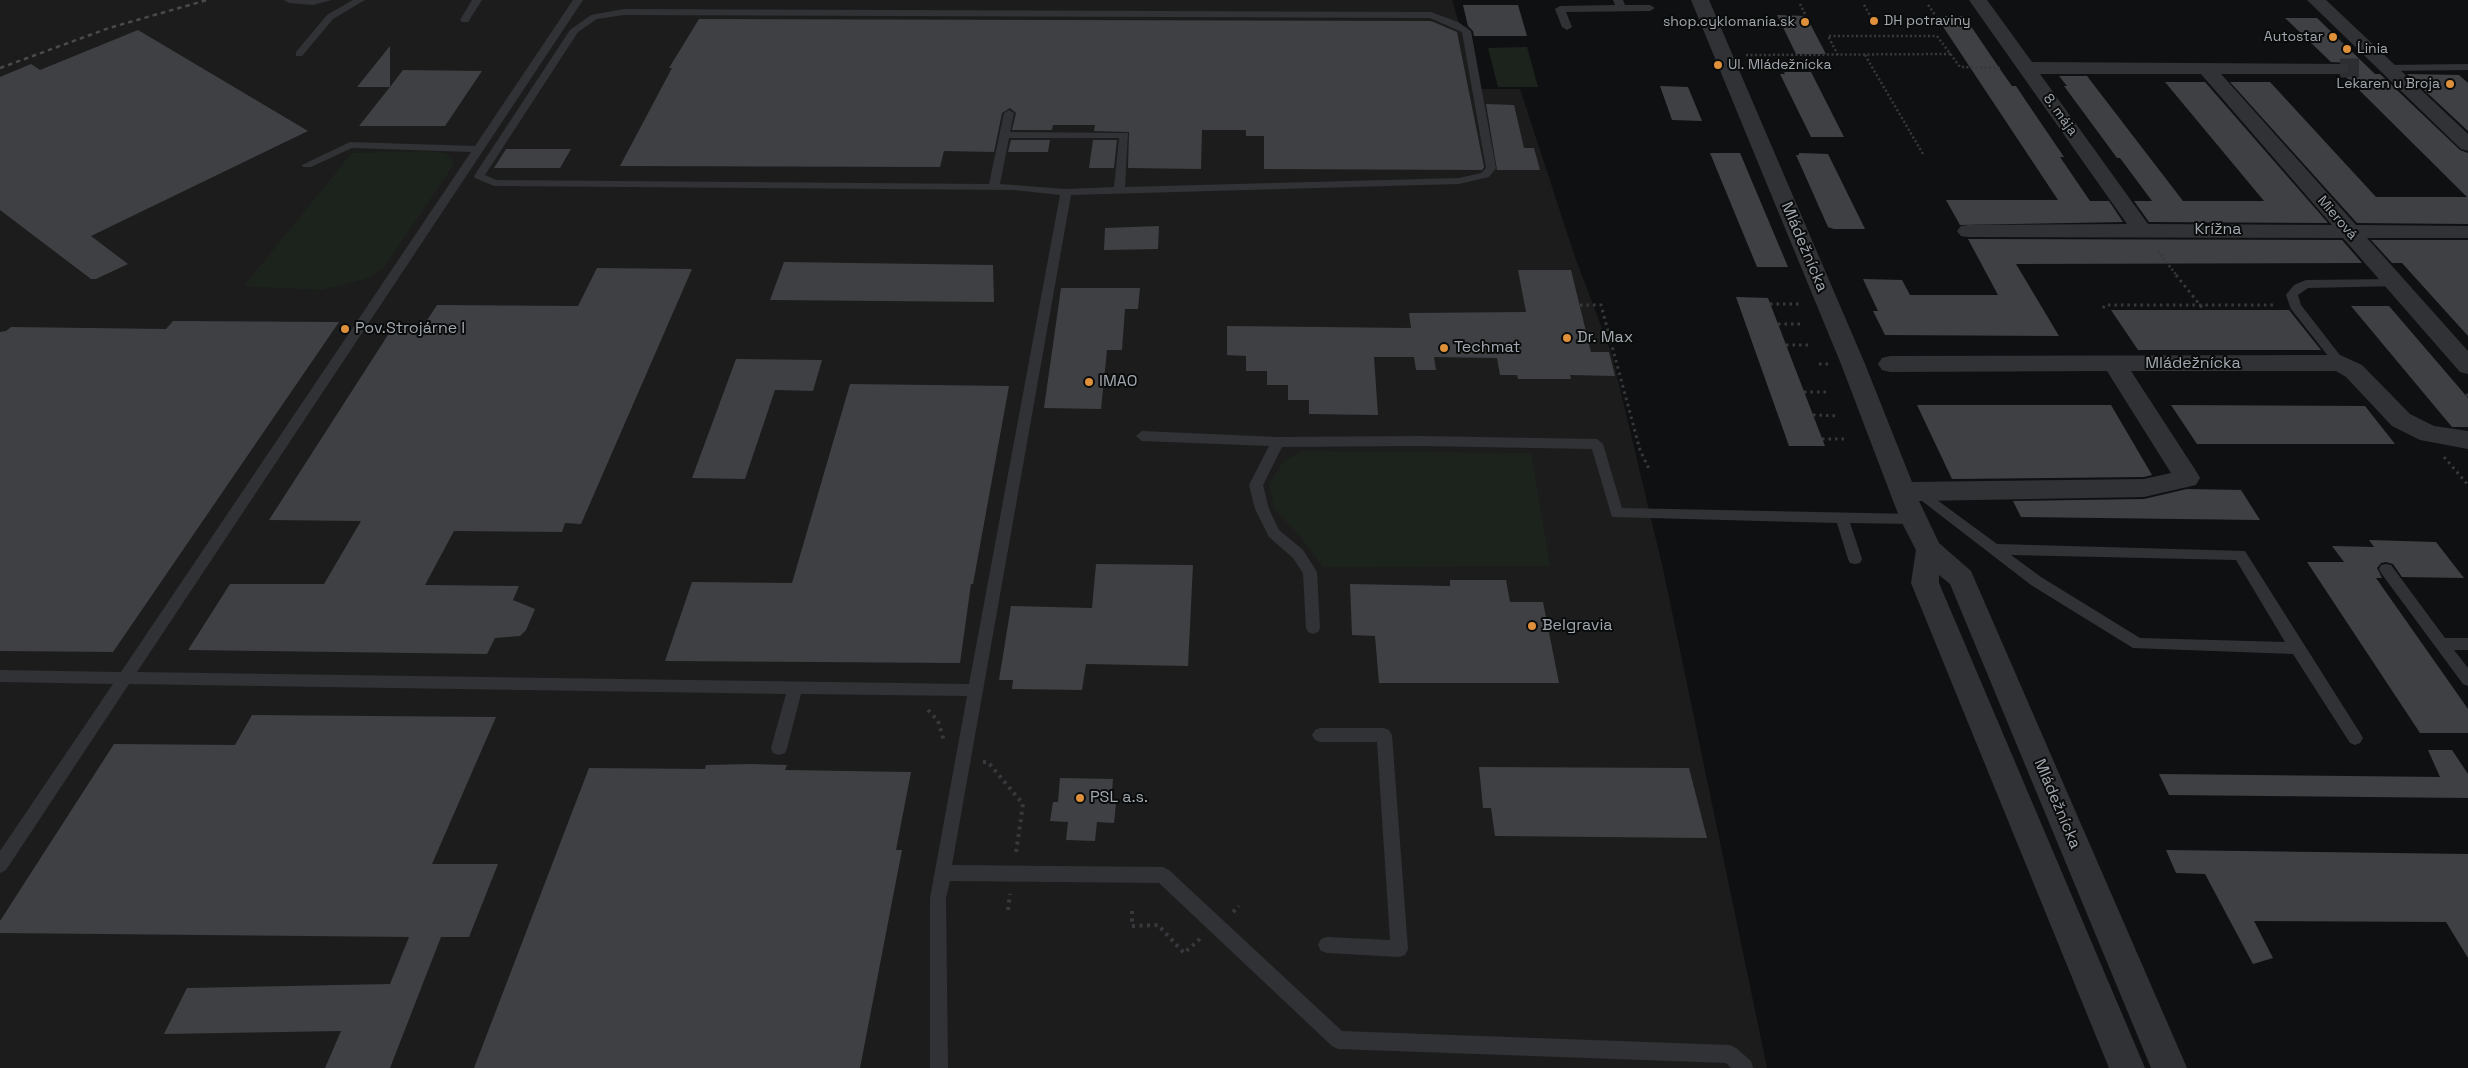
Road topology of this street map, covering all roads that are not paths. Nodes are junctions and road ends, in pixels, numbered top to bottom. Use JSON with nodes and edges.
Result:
{"nodes":[{"id":1,"x":289,"y":0,"type":"edge"},
{"id":2,"x":327,"y":0,"type":"edge"},
{"id":3,"x":360,"y":0,"type":"edge"},
{"id":4,"x":477,"y":0,"type":"edge"},
{"id":5,"x":578,"y":0,"type":"edge"},
{"id":6,"x":1700,"y":0,"type":"edge"},
{"id":7,"x":1978,"y":0,"type":"edge"},
{"id":8,"x":2316,"y":0,"type":"edge"},
{"id":9,"x":1619,"y":4,"type":"edge"},
{"id":10,"x":1650,"y":8,"type":"dead end"},
{"id":11,"x":465,"y":20,"type":"dead end"},
{"id":12,"x":1567,"y":27,"type":"dead end"},
{"id":13,"x":299,"y":54,"type":"dead end"},
{"id":14,"x":2468,"y":67,"type":"edge"},
{"id":15,"x":2027,"y":68,"type":"junction"},
{"id":16,"x":2207,"y":68,"type":"junction"},
{"id":17,"x":2340,"y":68,"type":"tunnel mouth"},
{"id":18,"x":2378,"y":68,"type":"junction"},
{"id":19,"x":1009,"y":114,"type":"dead end"},
{"id":20,"x":1004,"y":135,"type":"junction"},
{"id":21,"x":2468,"y":145,"type":"edge"},
{"id":22,"x":479,"y":149,"type":"junction"},
{"id":23,"x":306,"y":165,"type":"dead end"},
{"id":24,"x":994,"y":186,"type":"junction"},
{"id":25,"x":1120,"y":190,"type":"junction"},
{"id":26,"x":1066,"y":192,"type":"junction"},
{"id":27,"x":2142,"y":230,"type":"junction"},
{"id":28,"x":1968,"y":231,"type":"dead end"},
{"id":29,"x":2350,"y":231,"type":"junction"},
{"id":30,"x":2468,"y":232,"type":"edge"},
{"id":31,"x":2394,"y":283,"type":"junction"},
{"id":32,"x":1890,"y":364,"type":"dead end"},
{"id":33,"x":2114,"y":364,"type":"junction"},
{"id":34,"x":2340,"y":364,"type":"junction"},
{"id":35,"x":2468,"y":366,"type":"edge"},
{"id":36,"x":1142,"y":436,"type":"dead end"},
{"id":37,"x":2468,"y":440,"type":"edge"},
{"id":38,"x":1278,"y":442,"type":"junction"},
{"id":39,"x":1910,"y":492,"type":"junction"},
{"id":40,"x":1842,"y":518,"type":"junction"},
{"id":41,"x":1912,"y":519,"type":"junction"},
{"id":42,"x":1994,"y":549,"type":"junction"},
{"id":43,"x":1929,"y":550,"type":"junction"},
{"id":44,"x":1854,"y":559,"type":"dead end"},
{"id":45,"x":2386,"y":569,"type":"dead end"},
{"id":46,"x":1313,"y":628,"type":"dead end"},
{"id":47,"x":2442,"y":644,"type":"junction"},
{"id":48,"x":2468,"y":644,"type":"edge"},
{"id":49,"x":2298,"y":648,"type":"junction"},
{"id":50,"x":0,"y":676,"type":"edge"},
{"id":51,"x":125,"y":678,"type":"junction"},
{"id":52,"x":2468,"y":680,"type":"edge"},
{"id":53,"x":795,"y":687,"type":"junction"},
{"id":54,"x":974,"y":690,"type":"junction"},
{"id":55,"x":1320,"y":735,"type":"dead end"},
{"id":56,"x":2355,"y":738,"type":"dead end"},
{"id":57,"x":779,"y":748,"type":"dead end"},
{"id":58,"x":0,"y":865,"type":"edge"},
{"id":59,"x":942,"y":873,"type":"junction"},
{"id":60,"x":1327,"y":945,"type":"dead end"},
{"id":61,"x":939,"y":1068,"type":"edge"},
{"id":62,"x":1744,"y":1068,"type":"edge"},
{"id":63,"x":2127,"y":1068,"type":"edge"},
{"id":64,"x":2169,"y":1068,"type":"edge"}],
"edges":[{"from":1,"to":2,"type":"lane"},
{"from":3,"to":13,"type":"lane"},
{"from":4,"to":11,"type":"lane"},
{"from":5,"to":22,"type":"lane"},
{"from":6,"to":39,"type":"street","name":"Mládežnícka"},
{"from":7,"to":15,"type":"street","name":"8. mája"},
{"from":8,"to":18,"type":"street"},
{"from":9,"to":10,"type":"lane"},
{"from":9,"to":12,"type":"lane"},
{"from":14,"to":18,"type":"lane"},
{"from":15,"to":16,"type":"street"},
{"from":15,"to":27,"type":"street","name":"8. mája"},
{"from":16,"to":17,"type":"street"},
{"from":16,"to":29,"type":"street","name":"Mierová"},
{"from":18,"to":21,"type":"street"},
{"from":19,"to":20,"type":"lane"},
{"from":20,"to":24,"type":"lane"},
{"from":20,"to":25,"type":"lane"},
{"from":22,"to":23,"type":"lane"},
{"from":22,"to":51,"type":"lane"},
{"from":24,"to":25,"type":"lane"},
{"from":24,"to":26,"type":"lane"},
{"from":25,"to":26,"type":"lane"},
{"from":26,"to":54,"type":"lane"},
{"from":27,"to":28,"type":"street","name":"Krížna"},
{"from":27,"to":29,"type":"street","name":"Krížna"},
{"from":29,"to":30,"type":"street","name":"Krížna"},
{"from":29,"to":31,"type":"street","name":"Mierová"},
{"from":31,"to":34,"type":"lane"},
{"from":31,"to":35,"type":"street","name":"Mierová"},
{"from":32,"to":33,"type":"street","name":"Mládežnícka"},
{"from":33,"to":34,"type":"street","name":"Mládežnícka"},
{"from":33,"to":39,"type":"street"},
{"from":34,"to":37,"type":"street"},
{"from":36,"to":38,"type":"lane"},
{"from":38,"to":40,"type":"lane"},
{"from":38,"to":46,"type":"lane"},
{"from":39,"to":41,"type":"street","name":"Mládežnícka"},
{"from":39,"to":42,"type":"lane"},
{"from":40,"to":41,"type":"lane"},
{"from":40,"to":44,"type":"lane"},
{"from":41,"to":43,"type":"street","name":"Mládežnícka"},
{"from":42,"to":49,"type":"lane"},
{"from":42,"to":49,"type":"lane"},
{"from":43,"to":63,"type":"street"},
{"from":43,"to":64,"type":"street","name":"Mládežnícka"},
{"from":45,"to":47,"type":"lane"},
{"from":47,"to":48,"type":"lane"},
{"from":47,"to":52,"type":"lane"},
{"from":49,"to":56,"type":"lane"},
{"from":50,"to":51,"type":"lane"},
{"from":51,"to":53,"type":"lane"},
{"from":51,"to":58,"type":"lane"},
{"from":53,"to":54,"type":"lane"},
{"from":53,"to":57,"type":"lane"},
{"from":54,"to":59,"type":"lane"},
{"from":55,"to":60,"type":"lane"},
{"from":59,"to":61,"type":"lane"},
{"from":59,"to":62,"type":"lane"}]}
